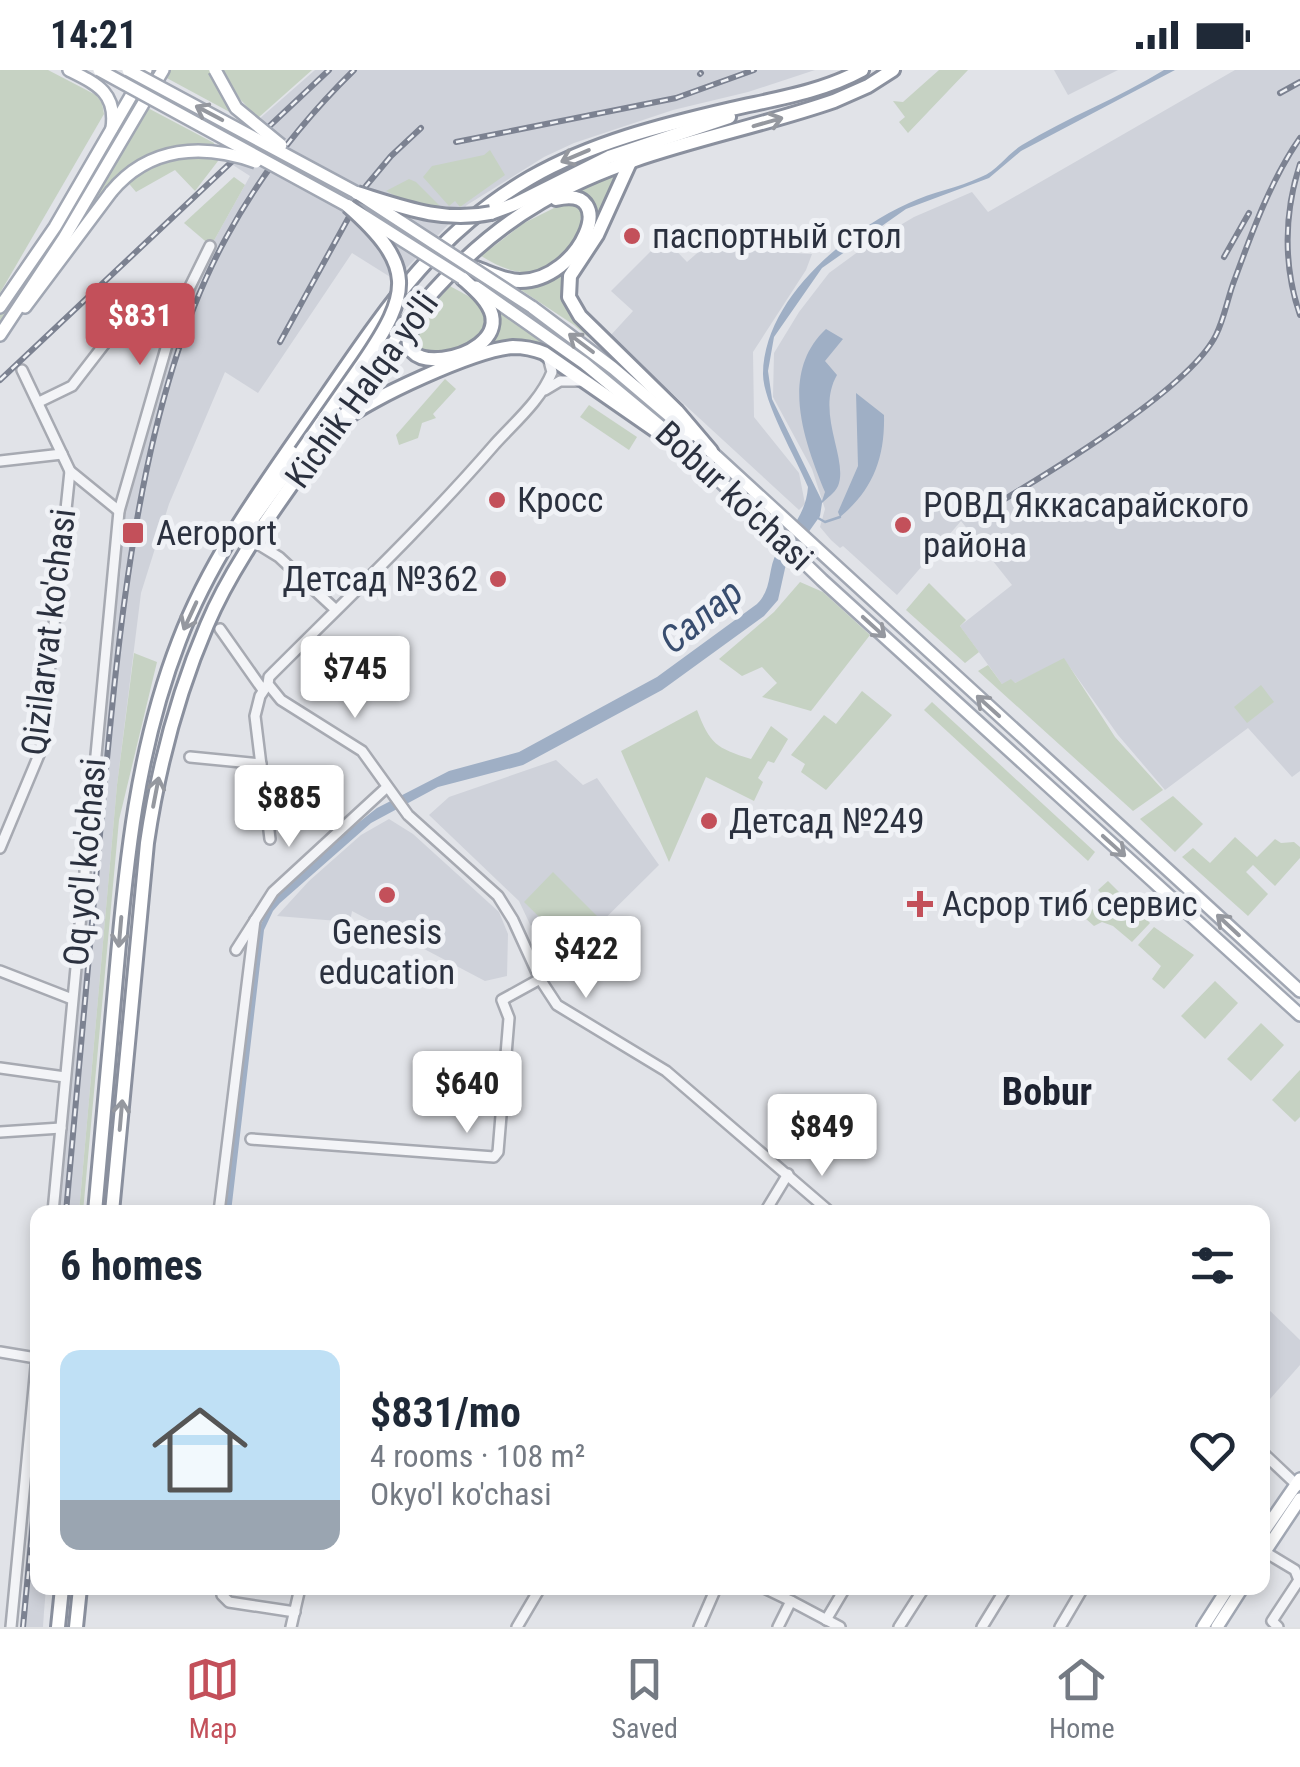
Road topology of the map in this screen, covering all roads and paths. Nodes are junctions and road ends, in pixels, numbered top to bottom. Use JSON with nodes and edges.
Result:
{"nodes":[{"id":1,"x":70,"y":70,"type":"edge"},
{"id":2,"x":100,"y":70,"type":"edge"},
{"id":3,"x":120,"y":70,"type":"edge"},
{"id":4,"x":128,"y":70,"type":"edge"},
{"id":5,"x":146,"y":70,"type":"edge"},
{"id":6,"x":163,"y":70,"type":"edge"},
{"id":7,"x":215,"y":70,"type":"edge"},
{"id":8,"x":862,"y":70,"type":"edge"},
{"id":9,"x":893,"y":70,"type":"edge"},
{"id":10,"x":844,"y":79,"type":"junction"},
{"id":11,"x":96,"y":84,"type":"junction"},
{"id":12,"x":851,"y":94,"type":"junction"},
{"id":13,"x":768,"y":101,"type":"junction"},
{"id":14,"x":112,"y":133,"type":"junction"},
{"id":15,"x":631,"y":160,"type":"junction"},
{"id":16,"x":316,"y":170,"type":"junction"},
{"id":17,"x":308,"y":183,"type":"junction"},
{"id":18,"x":356,"y":194,"type":"junction"},
{"id":19,"x":348,"y":206,"type":"junction"},
{"id":20,"x":513,"y":220,"type":"junction"},
{"id":21,"x":210,"y":246,"type":"dead end"},
{"id":22,"x":462,"y":270,"type":"junction"},
{"id":23,"x":0,"y":307,"type":"edge"},
{"id":24,"x":123,"y":320,"type":"dead end"},
{"id":25,"x":0,"y":336,"type":"edge"},
{"id":26,"x":544,"y":353,"type":"junction"},
{"id":27,"x":22,"y":370,"type":"dead end"},
{"id":28,"x":586,"y":382,"type":"junction"},
{"id":29,"x":539,"y":394,"type":"junction"},
{"id":30,"x":39,"y":402,"type":"junction"},
{"id":31,"x":327,"y":434,"type":"junction"},
{"id":32,"x":711,"y":451,"type":"junction"},
{"id":33,"x":62,"y":454,"type":"junction"},
{"id":34,"x":0,"y":461,"type":"edge"},
{"id":35,"x":701,"y":462,"type":"junction"},
{"id":36,"x":70,"y":470,"type":"junction"},
{"id":37,"x":119,"y":511,"type":"junction"},
{"id":38,"x":244,"y":535,"type":"junction"},
{"id":39,"x":835,"y":567,"type":"junction"},
{"id":40,"x":822,"y":580,"type":"junction"},
{"id":41,"x":336,"y":610,"type":"junction"},
{"id":42,"x":220,"y":630,"type":"dead end"},
{"id":43,"x":267,"y":687,"type":"junction"},
{"id":44,"x":190,"y":757,"type":"dead end"},
{"id":45,"x":261,"y":764,"type":"junction"},
{"id":46,"x":389,"y":791,"type":"junction"},
{"id":47,"x":270,"y":839,"type":"dead end"},
{"id":48,"x":0,"y":848,"type":"edge"},
{"id":49,"x":255,"y":920,"type":"junction"},
{"id":50,"x":236,"y":950,"type":"dead end"},
{"id":51,"x":0,"y":972,"type":"edge"},
{"id":52,"x":540,"y":979,"type":"junction"},
{"id":53,"x":1300,"y":991,"type":"edge"},
{"id":54,"x":72,"y":1000,"type":"junction"},
{"id":55,"x":1298,"y":1012,"type":"edge"},
{"id":56,"x":0,"y":1068,"type":"edge"},
{"id":57,"x":66,"y":1077,"type":"junction"},
{"id":58,"x":61,"y":1128,"type":"junction"},
{"id":59,"x":0,"y":1132,"type":"edge"},
{"id":60,"x":251,"y":1138,"type":"dead end"},
{"id":61,"x":788,"y":1174,"type":"junction"},
{"id":62,"x":54,"y":1205,"type":"edge"},
{"id":63,"x":96,"y":1205,"type":"edge"},
{"id":64,"x":113,"y":1205,"type":"edge"},
{"id":65,"x":220,"y":1205,"type":"edge"},
{"id":66,"x":769,"y":1205,"type":"edge"},
{"id":67,"x":822,"y":1205,"type":"edge"},
{"id":68,"x":0,"y":1352,"type":"edge"},
{"id":69,"x":30,"y":1357,"type":"edge"},
{"id":70,"x":30,"y":1420,"type":"edge"},
{"id":71,"x":1270,"y":1459,"type":"edge"},
{"id":72,"x":1299,"y":1484,"type":"edge"},
{"id":73,"x":1300,"y":1499,"type":"edge"},
{"id":74,"x":1270,"y":1523,"type":"edge"},
{"id":75,"x":1270,"y":1545,"type":"edge"},
{"id":76,"x":1270,"y":1557,"type":"edge"},
{"id":77,"x":61,"y":1595,"type":"edge"},
{"id":78,"x":79,"y":1595,"type":"edge"},
{"id":79,"x":222,"y":1595,"type":"edge"},
{"id":80,"x":299,"y":1595,"type":"edge"},
{"id":81,"x":536,"y":1595,"type":"edge"},
{"id":82,"x":713,"y":1595,"type":"edge"},
{"id":83,"x":779,"y":1595,"type":"edge"},
{"id":84,"x":841,"y":1595,"type":"edge"},
{"id":85,"x":920,"y":1595,"type":"edge"},
{"id":86,"x":1002,"y":1595,"type":"edge"},
{"id":87,"x":1080,"y":1595,"type":"edge"},
{"id":88,"x":1224,"y":1595,"type":"edge"},
{"id":89,"x":1238,"y":1595,"type":"edge"},
{"id":90,"x":791,"y":1601,"type":"junction"},
{"id":91,"x":295,"y":1612,"type":"junction"},
{"id":92,"x":826,"y":1620,"type":"junction"},
{"id":93,"x":10,"y":1627,"type":"edge"},
{"id":94,"x":58,"y":1627,"type":"edge"},
{"id":95,"x":76,"y":1627,"type":"edge"},
{"id":96,"x":291,"y":1627,"type":"edge"},
{"id":97,"x":517,"y":1627,"type":"edge"},
{"id":98,"x":698,"y":1627,"type":"edge"},
{"id":99,"x":778,"y":1627,"type":"edge"},
{"id":100,"x":840,"y":1627,"type":"edge"},
{"id":101,"x":899,"y":1627,"type":"edge"},
{"id":102,"x":982,"y":1627,"type":"edge"},
{"id":103,"x":1060,"y":1627,"type":"edge"},
{"id":104,"x":1203,"y":1627,"type":"edge"},
{"id":105,"x":1217,"y":1627,"type":"edge"},
{"id":106,"x":1278,"y":1627,"type":"edge"}],
"edges":[{"from":1,"to":11,"type":"main road"},
{"from":2,"to":17,"type":"main road","name":"Bobur ko'chasi","bridge":true},
{"from":3,"to":11,"type":"main road"},
{"from":16,"to":4,"type":"main road","name":"Bobur ko'chasi","one_way":true,"bridge":true},
{"from":5,"to":14,"type":"main road"},
{"from":6,"to":25,"type":"main road"},
{"from":7,"to":16,"type":"main road","bridge":true},
{"from":8,"to":10,"type":"highway","name":"Kichik Halqa yo'li"},
{"from":9,"to":12,"type":"highway","name":"Kichik Halqa yo'li"},
{"from":10,"to":12,"type":"highway"},
{"from":10,"to":13,"type":"highway","name":"Kichik Halqa yo'li"},
{"from":11,"to":14,"type":"main road"},
{"from":15,"to":12,"type":"highway","name":"Kichik Halqa yo'li","one_way":true},
{"from":13,"to":18,"type":"highway","bridge":true},
{"from":13,"to":38,"type":"highway","name":"Kichik Halqa yo'li","one_way":true},
{"from":14,"to":23,"type":"main road"},
{"from":15,"to":20,"type":"highway","name":"Kichik Halqa yo'li"},
{"from":15,"to":32,"type":"highway"},
{"from":16,"to":18,"type":"main road","name":"Bobur ko'chasi","bridge":true},
{"from":17,"to":19,"type":"main road","name":"Bobur ko'chasi","bridge":true},
{"from":17,"to":25,"type":"main road","bridge":true},
{"from":18,"to":22,"type":"main road","name":"Bobur ko'chasi","bridge":true},
{"from":19,"to":22,"type":"main road","name":"Bobur ko'chasi","bridge":true},
{"from":19,"to":38,"type":"highway","bridge":true},
{"from":20,"to":22,"type":"highway","name":"Kichik Halqa yo'li"},
{"from":20,"to":22,"type":"highway","bridge":true},
{"from":21,"to":37,"type":"street","name":"Oq yo'l ko'chasi"},
{"from":22,"to":22,"type":"highway"},
{"from":22,"to":31,"type":"highway","name":"Kichik Halqa yo'li"},
{"from":32,"to":22,"type":"main road","name":"Bobur ko'chasi","one_way":true,"bridge":true},
{"from":22,"to":35,"type":"main road","name":"Bobur ko'chasi"},
{"from":24,"to":30,"type":"street"},
{"from":26,"to":28,"type":"highway"},
{"from":26,"to":29,"type":"street"},
{"from":26,"to":31,"type":"highway"},
{"from":27,"to":30,"type":"street"},
{"from":28,"to":29,"type":"street"},
{"from":28,"to":35,"type":"highway"},
{"from":29,"to":41,"type":"street"},
{"from":30,"to":33,"type":"street"},
{"from":31,"to":38,"type":"highway","name":"Kichik Halqa yo'li"},
{"from":32,"to":39,"type":"main road","name":"Bobur ko'chasi"},
{"from":33,"to":34,"type":"street"},
{"from":33,"to":36,"type":"street"},
{"from":35,"to":40,"type":"main road","name":"Bobur ko'chasi"},
{"from":36,"to":37,"type":"street"},
{"from":36,"to":48,"type":"street","name":"Qizilarvat ko'chasi"},
{"from":37,"to":54,"type":"street","name":"Oq yo'l ko'chasi"},
{"from":38,"to":41,"type":"street"},
{"from":38,"to":63,"type":"highway","name":"Kichik Halqa yo'li","one_way":true},
{"from":64,"to":38,"type":"highway","name":"Kichik Halqa yo'li","one_way":true},
{"from":39,"to":40,"type":"main road"},
{"from":53,"to":39,"type":"main road","name":"Bobur ko'chasi","one_way":true},
{"from":40,"to":55,"type":"main road","name":"Bobur ko'chasi","one_way":true},
{"from":41,"to":43,"type":"street"},
{"from":42,"to":43,"type":"street"},
{"from":43,"to":45,"type":"street"},
{"from":43,"to":46,"type":"street"},
{"from":44,"to":45,"type":"street"},
{"from":45,"to":47,"type":"street"},
{"from":46,"to":49,"type":"street"},
{"from":46,"to":52,"type":"street"},
{"from":49,"to":50,"type":"street"},
{"from":49,"to":65,"type":"street"},
{"from":51,"to":54,"type":"street"},
{"from":52,"to":60,"type":"street"},
{"from":52,"to":61,"type":"street"},
{"from":54,"to":57,"type":"street","name":"Oq yo'l ko'chasi"},
{"from":56,"to":57,"type":"street"},
{"from":57,"to":58,"type":"street","name":"Oq yo'l ko'chasi"},
{"from":58,"to":59,"type":"street"},
{"from":58,"to":62,"type":"street","name":"Oq yo'l ko'chasi"},
{"from":61,"to":66,"type":"street"},
{"from":61,"to":67,"type":"street"},
{"from":68,"to":69,"type":"street"},
{"from":70,"to":93,"type":"street"},
{"from":71,"to":72,"type":"street"},
{"from":72,"to":74,"type":"main road"},
{"from":73,"to":75,"type":"main road"},
{"from":76,"to":106,"type":"street"},
{"from":77,"to":94,"type":"highway"},
{"from":78,"to":95,"type":"highway"},
{"from":79,"to":91,"type":"street"},
{"from":80,"to":91,"type":"street"},
{"from":81,"to":97,"type":"street"},
{"from":82,"to":98,"type":"street"},
{"from":83,"to":90,"type":"street"},
{"from":84,"to":92,"type":"street"},
{"from":85,"to":101,"type":"street"},
{"from":86,"to":102,"type":"street"},
{"from":87,"to":103,"type":"street"},
{"from":88,"to":104,"type":"main road"},
{"from":89,"to":105,"type":"main road"},
{"from":90,"to":92,"type":"street"},
{"from":90,"to":99,"type":"street"},
{"from":91,"to":96,"type":"street"},
{"from":92,"to":100,"type":"street"}]}
